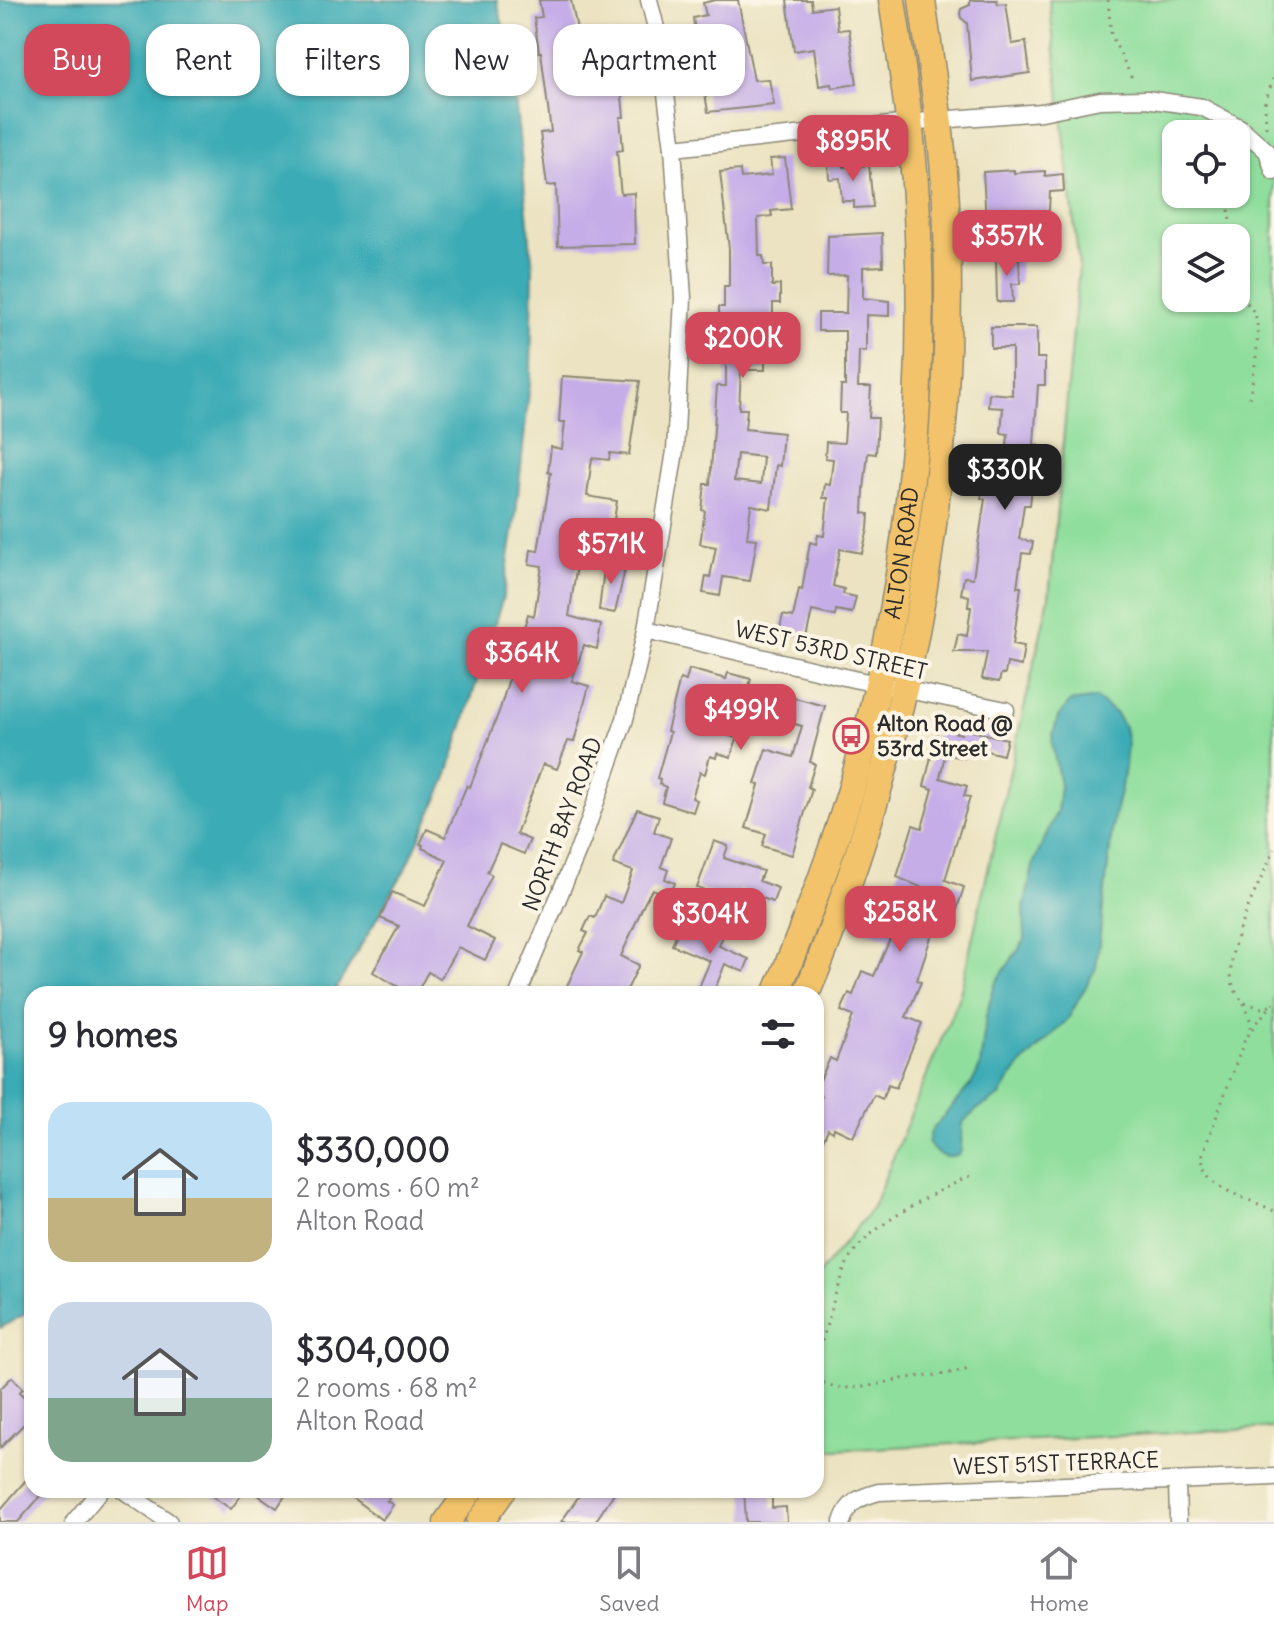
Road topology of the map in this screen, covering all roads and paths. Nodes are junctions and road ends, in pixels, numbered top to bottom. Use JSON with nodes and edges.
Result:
{"nodes":[{"id":1,"x":649,"y":0,"type":"edge"},
{"id":2,"x":892,"y":0,"type":"edge"},
{"id":3,"x":922,"y":0,"type":"edge"},
{"id":4,"x":1108,"y":0,"type":"edge"},
{"id":5,"x":1274,"y":77,"type":"edge"},
{"id":6,"x":1146,"y":99,"type":"junction"},
{"id":7,"x":938,"y":120,"type":"junction"},
{"id":8,"x":911,"y":123,"type":"junction"},
{"id":9,"x":673,"y":148,"type":"junction"},
{"id":10,"x":1267,"y":151,"type":"junction"},
{"id":11,"x":1274,"y":172,"type":"edge"},
{"id":12,"x":1250,"y":309,"type":"edge"},
{"id":13,"x":1249,"y":398,"type":"dead end"},
{"id":14,"x":646,"y":630,"type":"junction"},
{"id":15,"x":878,"y":684,"type":"junction"},
{"id":16,"x":905,"y":690,"type":"junction"},
{"id":17,"x":1006,"y":710,"type":"dead end"},
{"id":18,"x":1274,"y":849,"type":"edge"},
{"id":19,"x":521,"y":986,"type":"edge"},
{"id":20,"x":779,"y":986,"type":"edge"},
{"id":21,"x":810,"y":986,"type":"edge"},
{"id":22,"x":1244,"y":1003,"type":"junction"},
{"id":23,"x":1272,"y":1004,"type":"edge"},
{"id":24,"x":1250,"y":1031,"type":"junction"},
{"id":25,"x":975,"y":1175,"type":"dead end"},
{"id":26,"x":1274,"y":1211,"type":"edge"},
{"id":27,"x":824,"y":1332,"type":"edge"},
{"id":28,"x":968,"y":1368,"type":"dead end"},
{"id":29,"x":824,"y":1382,"type":"edge"},
{"id":30,"x":1274,"y":1477,"type":"edge"},
{"id":31,"x":1177,"y":1481,"type":"junction"},
{"id":32,"x":94,"y":1498,"type":"edge"},
{"id":33,"x":134,"y":1498,"type":"edge"},
{"id":34,"x":464,"y":1498,"type":"edge"},
{"id":35,"x":497,"y":1498,"type":"edge"},
{"id":36,"x":844,"y":1516,"type":"edge"},
{"id":37,"x":74,"y":1522,"type":"edge"},
{"id":38,"x":169,"y":1522,"type":"edge"},
{"id":39,"x":447,"y":1522,"type":"edge"},
{"id":40,"x":480,"y":1522,"type":"edge"},
{"id":41,"x":1178,"y":1522,"type":"edge"}],
"edges":[{"from":1,"to":9,"type":"street","name":"NORTH BAY ROAD"},
{"from":2,"to":8,"type":"main road","name":"ALTON ROAD"},
{"from":3,"to":7,"type":"main road","name":"ALTON ROAD"},
{"from":4,"to":6,"type":"path"},
{"from":5,"to":10,"type":"path"},
{"from":6,"to":7,"type":"street"},
{"from":6,"to":10,"type":"street"},
{"from":7,"to":8,"type":"street"},
{"from":7,"to":16,"type":"main road","name":"ALTON ROAD"},
{"from":8,"to":9,"type":"street"},
{"from":8,"to":15,"type":"main road","name":"ALTON ROAD"},
{"from":9,"to":14,"type":"street","name":"NORTH BAY ROAD"},
{"from":10,"to":11,"type":"street"},
{"from":12,"to":13,"type":"path"},
{"from":14,"to":15,"type":"street","name":"WEST 53RD STREET"},
{"from":14,"to":19,"type":"street","name":"NORTH BAY ROAD"},
{"from":15,"to":16,"type":"street","name":"WEST 53RD STREET"},
{"from":15,"to":20,"type":"main road","name":"ALTON ROAD"},
{"from":16,"to":17,"type":"street","name":"WEST 53RD STREET"},
{"from":16,"to":21,"type":"main road","name":"ALTON ROAD"},
{"from":18,"to":22,"type":"path"},
{"from":22,"to":23,"type":"path"},
{"from":22,"to":24,"type":"path"},
{"from":23,"to":24,"type":"path"},
{"from":24,"to":26,"type":"path"},
{"from":25,"to":27,"type":"path"},
{"from":28,"to":29,"type":"path"},
{"from":30,"to":31,"type":"street","name":"WEST 51ST TERRACE"},
{"from":31,"to":36,"type":"street","name":"WEST 51ST TERRACE"},
{"from":31,"to":41,"type":"street"},
{"from":32,"to":37,"type":"street"},
{"from":33,"to":38,"type":"street"},
{"from":34,"to":39,"type":"main road"},
{"from":35,"to":40,"type":"main road"}]}
